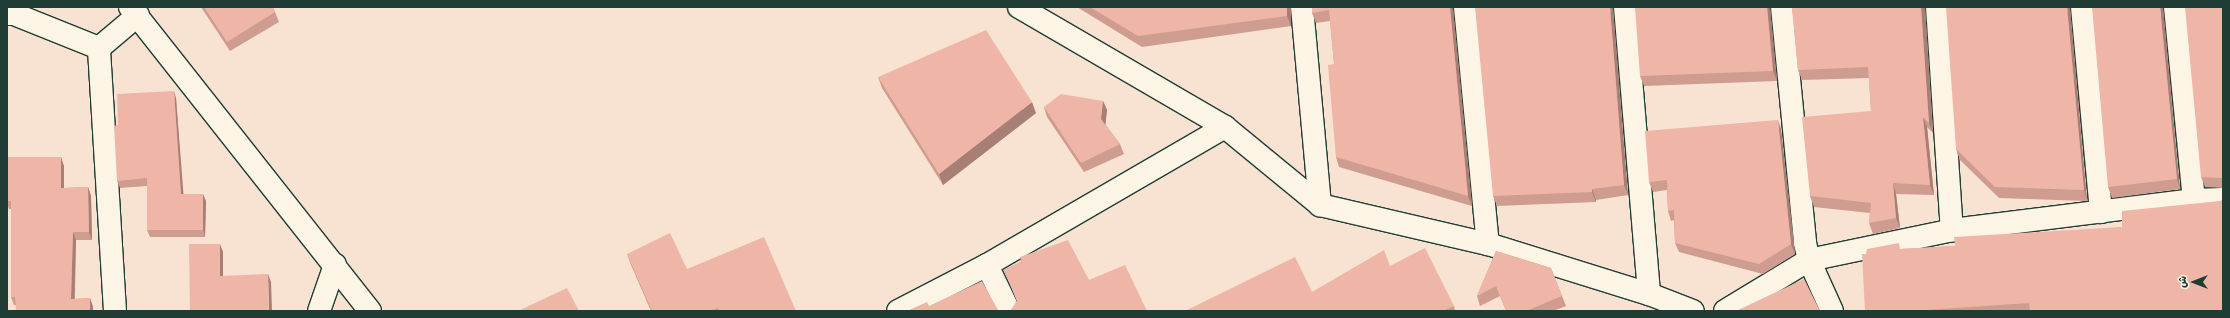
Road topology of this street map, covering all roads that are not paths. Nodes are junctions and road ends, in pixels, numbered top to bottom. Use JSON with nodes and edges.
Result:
{"nodes":[{"id":1,"x":1019,"y":7,"type":"edge"},
{"id":2,"x":1302,"y":7,"type":"edge"},
{"id":3,"x":1465,"y":7,"type":"edge"},
{"id":4,"x":1625,"y":7,"type":"edge"},
{"id":5,"x":1782,"y":7,"type":"edge"},
{"id":6,"x":1937,"y":7,"type":"edge"},
{"id":7,"x":2082,"y":7,"type":"edge"},
{"id":8,"x":2175,"y":7,"type":"edge"},
{"id":9,"x":134,"y":11,"type":"edge"},
{"id":10,"x":7,"y":14,"type":"edge"},
{"id":11,"x":99,"y":48,"type":"junction"},
{"id":12,"x":1225,"y":127,"type":"junction"},
{"id":13,"x":2223,"y":199,"type":"edge"},
{"id":14,"x":2194,"y":200,"type":"junction"},
{"id":15,"x":1320,"y":206,"type":"junction"},
{"id":16,"x":2101,"y":212,"type":"junction"},
{"id":17,"x":1952,"y":230,"type":"junction"},
{"id":18,"x":1488,"y":244,"type":"junction"},
{"id":19,"x":1809,"y":260,"type":"junction"},
{"id":20,"x":335,"y":265,"type":"junction"},
{"id":21,"x":987,"y":265,"type":"junction"},
{"id":22,"x":1649,"y":294,"type":"junction"},
{"id":23,"x":115,"y":311,"type":"edge"},
{"id":24,"x":319,"y":311,"type":"edge"},
{"id":25,"x":370,"y":311,"type":"edge"},
{"id":26,"x":898,"y":311,"type":"edge"},
{"id":27,"x":1009,"y":311,"type":"edge"},
{"id":28,"x":1692,"y":311,"type":"edge"},
{"id":29,"x":1725,"y":311,"type":"edge"},
{"id":30,"x":1832,"y":311,"type":"edge"}],
"edges":[{"from":1,"to":12,"type":"street"},
{"from":2,"to":15,"type":"street"},
{"from":3,"to":18,"type":"street"},
{"from":4,"to":22,"type":"street"},
{"from":5,"to":19,"type":"street"},
{"from":6,"to":17,"type":"street"},
{"from":7,"to":16,"type":"street"},
{"from":8,"to":14,"type":"street"},
{"from":9,"to":11,"type":"street"},
{"from":9,"to":20,"type":"street"},
{"from":10,"to":11,"type":"street"},
{"from":11,"to":23,"type":"street"},
{"from":12,"to":15,"type":"street"},
{"from":12,"to":21,"type":"street"},
{"from":13,"to":14,"type":"street"},
{"from":14,"to":16,"type":"street"},
{"from":15,"to":18,"type":"street"},
{"from":16,"to":17,"type":"street"},
{"from":17,"to":19,"type":"street"},
{"from":18,"to":22,"type":"street"},
{"from":19,"to":29,"type":"street"},
{"from":19,"to":30,"type":"street"},
{"from":20,"to":24,"type":"street"},
{"from":20,"to":25,"type":"street"},
{"from":21,"to":26,"type":"street"},
{"from":21,"to":27,"type":"street"},
{"from":22,"to":28,"type":"street"}]}
